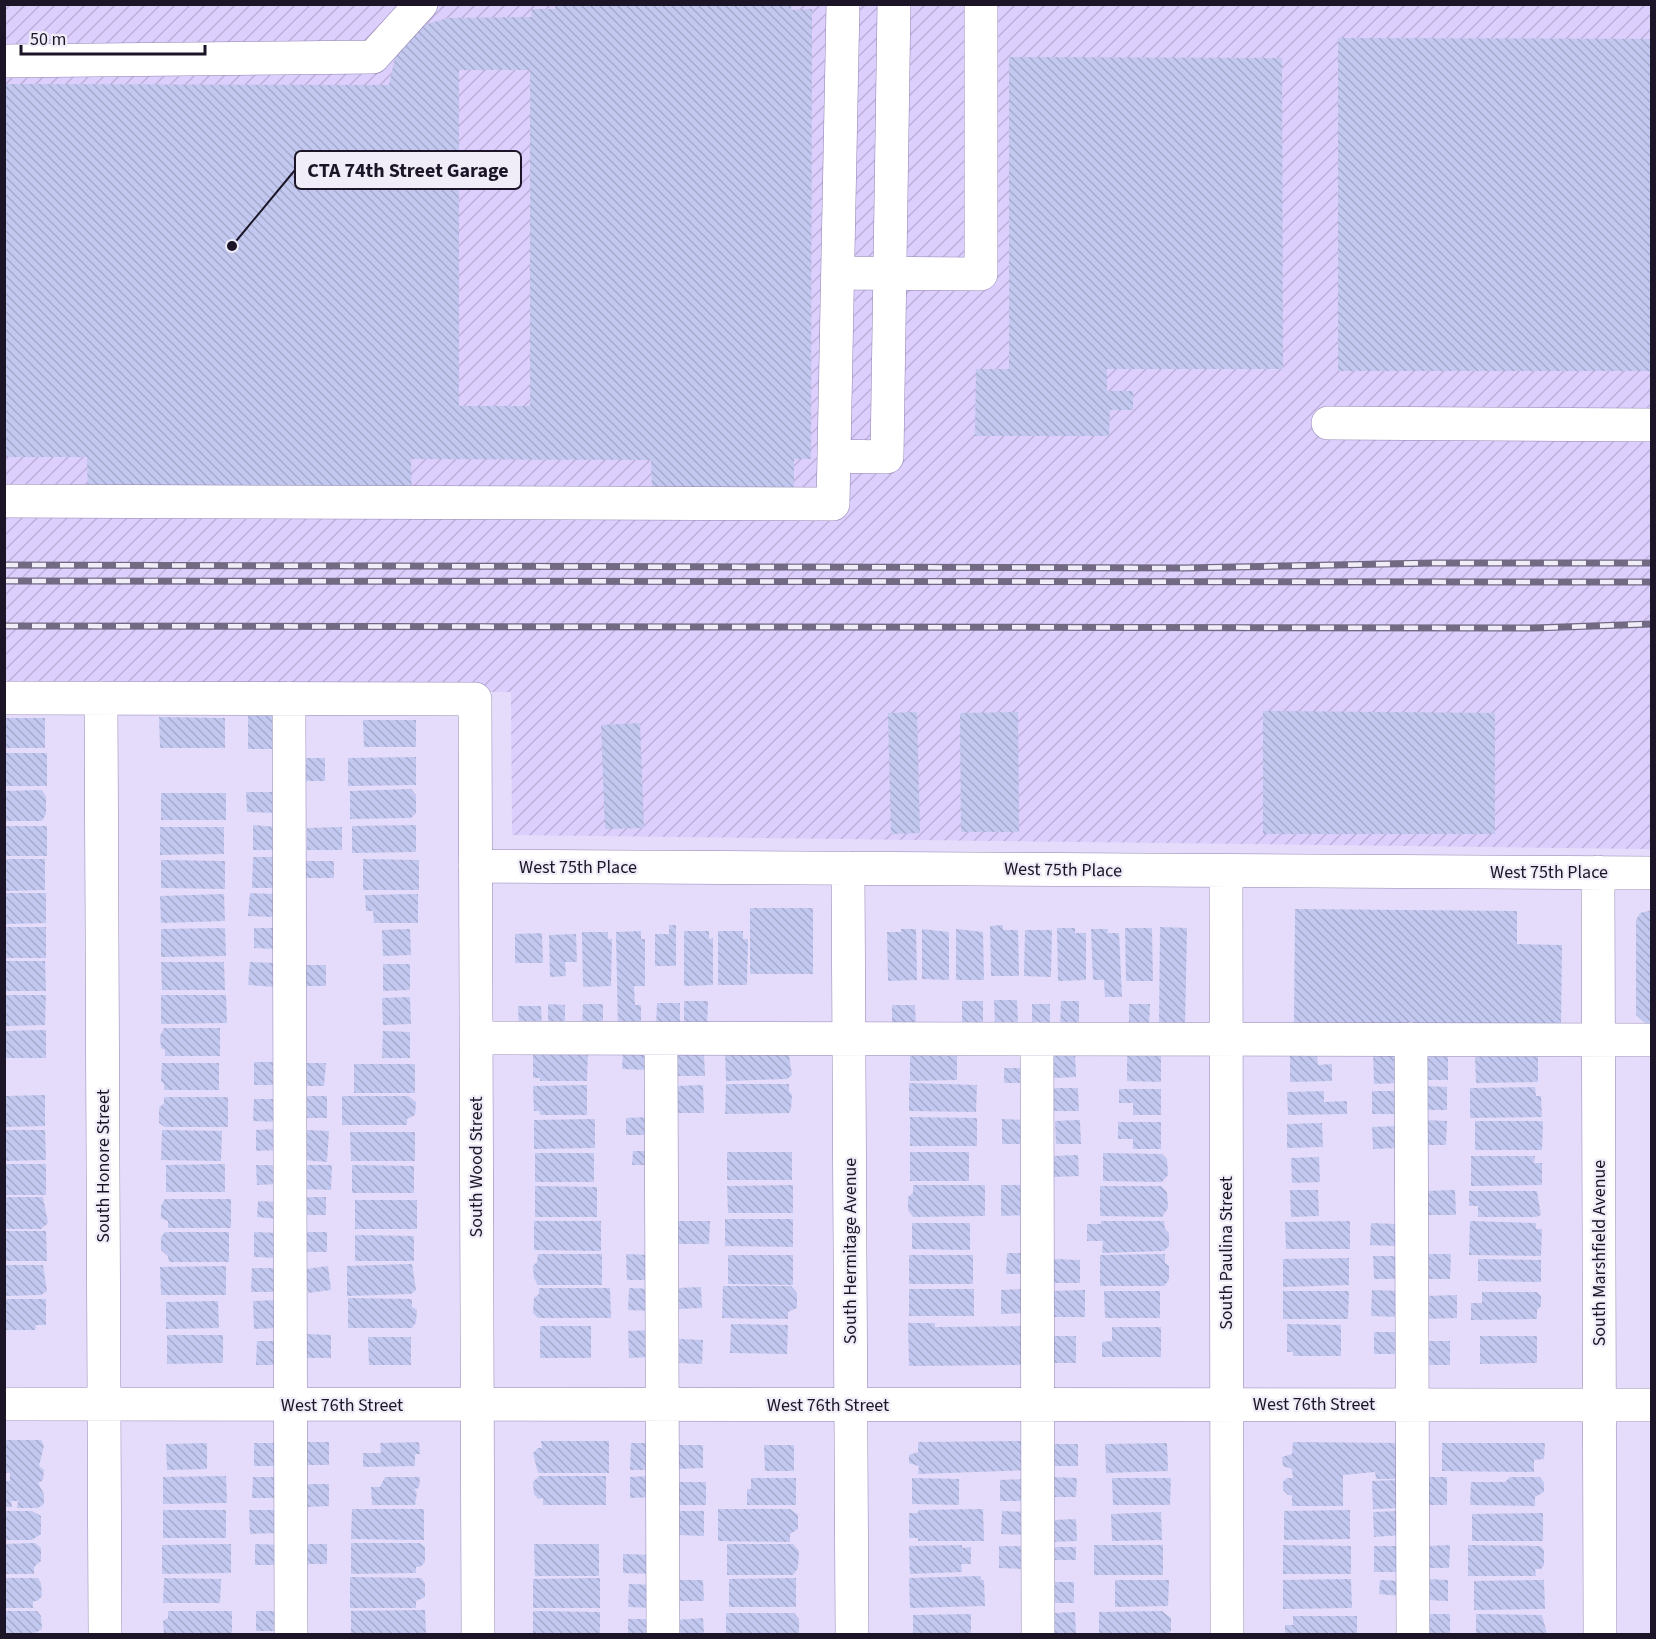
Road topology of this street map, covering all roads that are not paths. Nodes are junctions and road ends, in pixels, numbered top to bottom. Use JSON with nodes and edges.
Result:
{"nodes":[{"id":1,"x":421,"y":4,"type":"edge"},
{"id":2,"x":843,"y":4,"type":"edge"},
{"id":3,"x":894,"y":4,"type":"edge"},
{"id":4,"x":981,"y":4,"type":"edge"},
{"id":5,"x":4,"y":60,"type":"edge"},
{"id":6,"x":838,"y":273,"type":"junction"},
{"id":7,"x":890,"y":273,"type":"junction"},
{"id":8,"x":1328,"y":423,"type":"dead end"},
{"id":9,"x":1652,"y":425,"type":"edge"},
{"id":10,"x":834,"y":456,"type":"junction"},
{"id":11,"x":4,"y":501,"type":"edge"},
{"id":12,"x":4,"y":698,"type":"edge"},
{"id":13,"x":101,"y":699,"type":"junction"},
{"id":14,"x":289,"y":699,"type":"junction"},
{"id":15,"x":476,"y":866,"type":"junction"},
{"id":16,"x":848,"y":868,"type":"junction"},
{"id":17,"x":1226,"y":872,"type":"junction"},
{"id":18,"x":1598,"y":872,"type":"junction"},
{"id":19,"x":1652,"y":873,"type":"edge"},
{"id":20,"x":476,"y":1038,"type":"junction"},
{"id":21,"x":661,"y":1039,"type":"junction"},
{"id":22,"x":849,"y":1039,"type":"junction"},
{"id":23,"x":1037,"y":1039,"type":"junction"},
{"id":24,"x":1226,"y":1039,"type":"junction"},
{"id":25,"x":1411,"y":1039,"type":"junction"},
{"id":26,"x":1599,"y":1039,"type":"junction"},
{"id":27,"x":1652,"y":1040,"type":"edge"},
{"id":28,"x":4,"y":1404,"type":"edge"},
{"id":29,"x":1038,"y":1404,"type":"junction"},
{"id":30,"x":1226,"y":1404,"type":"junction"},
{"id":31,"x":1412,"y":1404,"type":"junction"},
{"id":32,"x":1600,"y":1404,"type":"junction"},
{"id":33,"x":105,"y":1405,"type":"junction"},
{"id":34,"x":290,"y":1405,"type":"junction"},
{"id":35,"x":477,"y":1405,"type":"junction"},
{"id":36,"x":662,"y":1405,"type":"junction"},
{"id":37,"x":851,"y":1405,"type":"junction"},
{"id":38,"x":1652,"y":1405,"type":"edge"},
{"id":39,"x":105,"y":1635,"type":"edge"},
{"id":40,"x":291,"y":1635,"type":"edge"},
{"id":41,"x":478,"y":1635,"type":"edge"},
{"id":42,"x":663,"y":1635,"type":"edge"},
{"id":43,"x":852,"y":1635,"type":"edge"},
{"id":44,"x":1038,"y":1635,"type":"edge"},
{"id":45,"x":1227,"y":1635,"type":"edge"},
{"id":46,"x":1413,"y":1635,"type":"edge"},
{"id":47,"x":1600,"y":1635,"type":"edge"}],
"edges":[{"from":1,"to":5,"type":"street"},
{"from":2,"to":6,"type":"street"},
{"from":3,"to":7,"type":"street"},
{"from":4,"to":7,"type":"street"},
{"from":6,"to":7,"type":"street"},
{"from":6,"to":10,"type":"street"},
{"from":7,"to":10,"type":"street"},
{"from":8,"to":9,"type":"street"},
{"from":10,"to":11,"type":"street"},
{"from":12,"to":13,"type":"street"},
{"from":13,"to":14,"type":"street"},
{"from":13,"to":33,"type":"street","name":"South Honore Street"},
{"from":14,"to":15,"type":"street","name":"South Wood Street"},
{"from":14,"to":34,"type":"street"},
{"from":15,"to":16,"type":"street","name":"West 75th Place"},
{"from":15,"to":20,"type":"street","name":"South Wood Street"},
{"from":16,"to":17,"type":"street","name":"West 75th Place"},
{"from":16,"to":22,"type":"street","name":"South Hermitage Avenue"},
{"from":17,"to":18,"type":"street","name":"West 75th Place"},
{"from":17,"to":24,"type":"street","name":"South Paulina Street"},
{"from":18,"to":19,"type":"street","name":"West 75th Place"},
{"from":18,"to":26,"type":"street","name":"South Marshfield Avenue"},
{"from":20,"to":21,"type":"street"},
{"from":20,"to":35,"type":"street","name":"South Wood Street"},
{"from":21,"to":22,"type":"street"},
{"from":21,"to":36,"type":"street"},
{"from":22,"to":23,"type":"street"},
{"from":22,"to":37,"type":"street","name":"South Hermitage Avenue"},
{"from":23,"to":24,"type":"street"},
{"from":23,"to":29,"type":"street"},
{"from":24,"to":25,"type":"street"},
{"from":24,"to":30,"type":"street","name":"South Paulina Street"},
{"from":25,"to":26,"type":"street"},
{"from":25,"to":31,"type":"street"},
{"from":26,"to":27,"type":"street"},
{"from":26,"to":32,"type":"street","name":"South Marshfield Avenue"},
{"from":28,"to":33,"type":"street","name":"West 76th Street"},
{"from":29,"to":30,"type":"street","name":"West 76th Street"},
{"from":29,"to":37,"type":"street","name":"West 76th Street"},
{"from":29,"to":44,"type":"street"},
{"from":30,"to":31,"type":"street","name":"West 76th Street"},
{"from":30,"to":45,"type":"street","name":"South Paulina Street"},
{"from":31,"to":32,"type":"street","name":"West 76th Street"},
{"from":31,"to":46,"type":"street"},
{"from":32,"to":38,"type":"street","name":"West 76th Street"},
{"from":32,"to":47,"type":"street","name":"South Marshfield Avenue"},
{"from":33,"to":34,"type":"street","name":"West 76th Street"},
{"from":33,"to":39,"type":"street","name":"South Honore Street"},
{"from":34,"to":35,"type":"street","name":"West 76th Street"},
{"from":34,"to":40,"type":"street"},
{"from":35,"to":36,"type":"street","name":"West 76th Street"},
{"from":35,"to":41,"type":"street","name":"South Wood Street"},
{"from":36,"to":37,"type":"street","name":"West 76th Street"},
{"from":36,"to":42,"type":"street"},
{"from":37,"to":43,"type":"street","name":"South Hermitage Avenue"}]}
